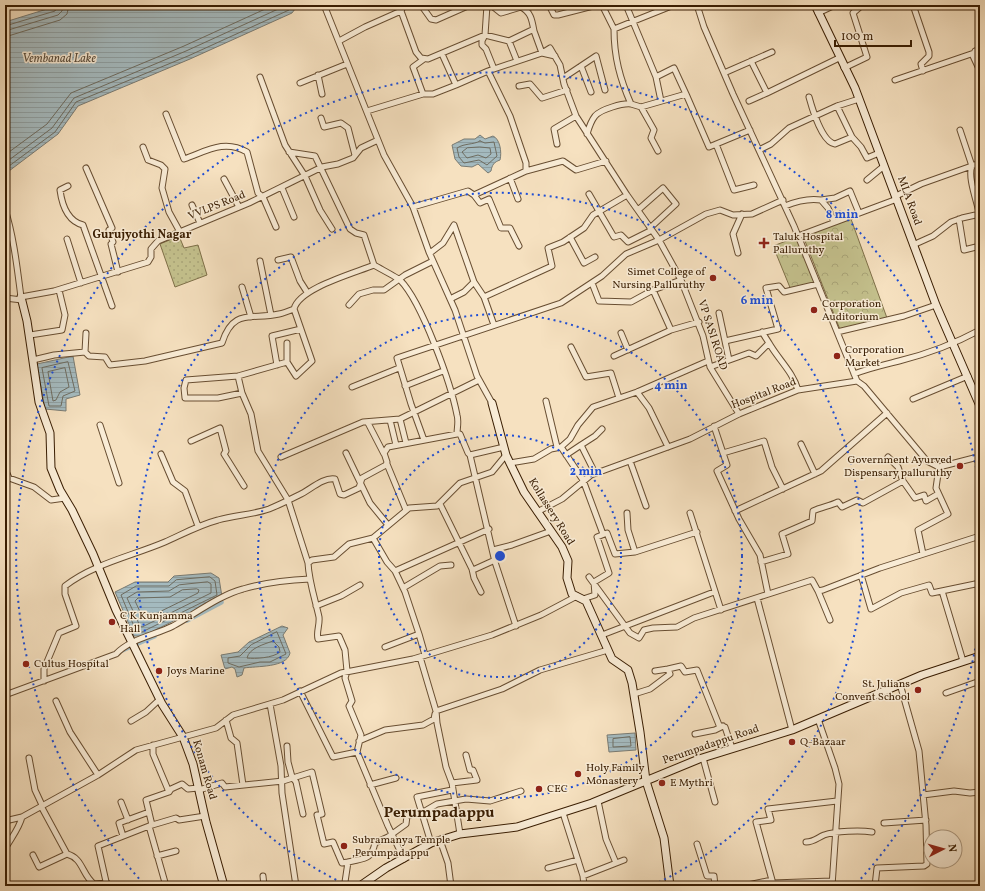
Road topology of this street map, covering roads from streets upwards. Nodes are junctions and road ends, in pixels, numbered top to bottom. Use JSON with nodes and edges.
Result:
{"nodes":[{"id":1,"x":324,"y":5,"type":"edge"},
{"id":2,"x":404,"y":5,"type":"edge"},
{"id":3,"x":421,"y":5,"type":"edge"},
{"id":4,"x":470,"y":5,"type":"edge"},
{"id":5,"x":487,"y":5,"type":"edge"},
{"id":6,"x":491,"y":5,"type":"edge"},
{"id":7,"x":534,"y":5,"type":"edge"},
{"id":8,"x":549,"y":5,"type":"edge"},
{"id":9,"x":597,"y":5,"type":"edge"},
{"id":10,"x":602,"y":5,"type":"edge"},
{"id":11,"x":626,"y":5,"type":"edge"},
{"id":12,"x":674,"y":5,"type":"edge"},
{"id":13,"x":697,"y":5,"type":"edge"},
{"id":14,"x":815,"y":5,"type":"edge"},
{"id":15,"x":835,"y":5,"type":"edge"},
{"id":16,"x":862,"y":5,"type":"edge"},
{"id":17,"x":914,"y":5,"type":"edge"},
{"id":18,"x":522,"y":7,"type":"edge"},
{"id":19,"x":401,"y":11,"type":"junction"},
{"id":20,"x":818,"y":13,"type":"junction"},
{"id":21,"x":633,"y":22,"type":"junction"},
{"id":22,"x":614,"y":29,"type":"junction"},
{"id":23,"x":534,"y":31,"type":"junction"},
{"id":24,"x":485,"y":35,"type":"junction"},
{"id":25,"x":339,"y":41,"type":"junction"},
{"id":26,"x":509,"y":42,"type":"junction"},
{"id":27,"x":980,"y":50,"type":"edge"},
{"id":28,"x":772,"y":52,"type":"dead end"},
{"id":29,"x":542,"y":53,"type":"junction"},
{"id":30,"x":974,"y":53,"type":"junction"},
{"id":31,"x":442,"y":54,"type":"junction"},
{"id":32,"x":424,"y":58,"type":"junction"},
{"id":33,"x":839,"y":58,"type":"junction"},
{"id":34,"x":517,"y":61,"type":"junction"},
{"id":35,"x":751,"y":61,"type":"junction"},
{"id":36,"x":347,"y":64,"type":"junction"},
{"id":37,"x":581,"y":66,"type":"junction"},
{"id":38,"x":844,"y":68,"type":"junction"},
{"id":39,"x":494,"y":69,"type":"junction"},
{"id":40,"x":488,"y":71,"type":"junction"},
{"id":41,"x":923,"y":71,"type":"junction"},
{"id":42,"x":980,"y":71,"type":"edge"},
{"id":43,"x":724,"y":73,"type":"junction"},
{"id":44,"x":318,"y":75,"type":"junction"},
{"id":45,"x":260,"y":77,"type":"dead end"},
{"id":46,"x":656,"y":77,"type":"junction"},
{"id":47,"x":563,"y":78,"type":"junction"},
{"id":48,"x":895,"y":80,"type":"dead end"},
{"id":49,"x":300,"y":83,"type":"dead end"},
{"id":50,"x":456,"y":85,"type":"junction"},
{"id":51,"x":519,"y":86,"type":"dead end"},
{"id":52,"x":567,"y":90,"type":"junction"},
{"id":53,"x":605,"y":90,"type":"dead end"},
{"id":54,"x":590,"y":92,"type":"dead end"},
{"id":55,"x":767,"y":93,"type":"junction"},
{"id":56,"x":322,"y":94,"type":"dead end"},
{"id":57,"x":423,"y":94,"type":"junction"},
{"id":58,"x":686,"y":94,"type":"junction"},
{"id":59,"x":809,"y":97,"type":"dead end"},
{"id":60,"x":859,"y":99,"type":"junction"},
{"id":61,"x":661,"y":101,"type":"junction"},
{"id":62,"x":749,"y":101,"type":"dead end"},
{"id":63,"x":631,"y":104,"type":"junction"},
{"id":64,"x":837,"y":106,"type":"junction"},
{"id":65,"x":641,"y":107,"type":"junction"},
{"id":66,"x":367,"y":111,"type":"junction"},
{"id":67,"x":166,"y":114,"type":"dead end"},
{"id":68,"x":576,"y":116,"type":"junction"},
{"id":69,"x":816,"y":117,"type":"junction"},
{"id":70,"x":321,"y":118,"type":"dead end"},
{"id":71,"x":750,"y":130,"type":"junction"},
{"id":72,"x":960,"y":130,"type":"dead end"},
{"id":73,"x":587,"y":134,"type":"junction"},
{"id":74,"x":852,"y":137,"type":"junction"},
{"id":75,"x":378,"y":140,"type":"junction"},
{"id":76,"x":557,"y":144,"type":"dead end"},
{"id":77,"x":716,"y":144,"type":"junction"},
{"id":78,"x":143,"y":147,"type":"dead end"},
{"id":79,"x":759,"y":150,"type":"junction"},
{"id":80,"x":658,"y":151,"type":"dead end"},
{"id":81,"x":289,"y":152,"type":"junction"},
{"id":82,"x":879,"y":153,"type":"junction"},
{"id":83,"x":355,"y":155,"type":"junction"},
{"id":84,"x":606,"y":161,"type":"junction"},
{"id":85,"x":980,"y":163,"type":"edge"},
{"id":86,"x":884,"y":166,"type":"junction"},
{"id":87,"x":972,"y":166,"type":"junction"},
{"id":88,"x":322,"y":167,"type":"junction"},
{"id":89,"x":86,"y":168,"type":"dead end"},
{"id":90,"x":526,"y":171,"type":"junction"},
{"id":91,"x":305,"y":176,"type":"junction"},
{"id":92,"x":510,"y":178,"type":"junction"},
{"id":93,"x":224,"y":180,"type":"dead end"},
{"id":94,"x":867,"y":180,"type":"dead end"},
{"id":95,"x":754,"y":185,"type":"dead end"},
{"id":96,"x":68,"y":186,"type":"dead end"},
{"id":97,"x":282,"y":188,"type":"junction"},
{"id":98,"x":589,"y":194,"type":"dead end"},
{"id":99,"x":474,"y":195,"type":"junction"},
{"id":100,"x":627,"y":195,"type":"junction"},
{"id":101,"x":263,"y":197,"type":"junction"},
{"id":102,"x":897,"y":198,"type":"junction"},
{"id":103,"x":518,"y":199,"type":"dead end"},
{"id":104,"x":783,"y":200,"type":"junction"},
{"id":105,"x":821,"y":200,"type":"junction"},
{"id":106,"x":192,"y":205,"type":"dead end"},
{"id":107,"x":785,"y":206,"type":"junction"},
{"id":108,"x":239,"y":208,"type":"junction"},
{"id":109,"x":412,"y":208,"type":"junction"},
{"id":110,"x":5,"y":209,"type":"edge"},
{"id":111,"x":638,"y":210,"type":"junction"},
{"id":112,"x":598,"y":212,"type":"junction"},
{"id":113,"x":742,"y":214,"type":"junction"},
{"id":114,"x":859,"y":214,"type":"junction"},
{"id":115,"x":980,"y":216,"type":"edge"},
{"id":116,"x":294,"y":217,"type":"dead end"},
{"id":117,"x":959,"y":218,"type":"junction"},
{"id":118,"x":834,"y":222,"type":"junction"},
{"id":119,"x":200,"y":223,"type":"junction"},
{"id":120,"x":276,"y":227,"type":"dead end"},
{"id":121,"x":332,"y":229,"type":"dead end"},
{"id":122,"x":651,"y":229,"type":"junction"},
{"id":123,"x":180,"y":232,"type":"junction"},
{"id":124,"x":798,"y":236,"type":"junction"},
{"id":125,"x":570,"y":237,"type":"junction"},
{"id":126,"x":68,"y":239,"type":"dead end"},
{"id":127,"x":659,"y":240,"type":"junction"},
{"id":128,"x":913,"y":245,"type":"junction"},
{"id":129,"x":519,"y":246,"type":"dead end"},
{"id":130,"x":980,"y":246,"type":"edge"},
{"id":131,"x":430,"y":253,"type":"junction"},
{"id":132,"x":738,"y":253,"type":"dead end"},
{"id":133,"x":596,"y":257,"type":"dead end"},
{"id":134,"x":278,"y":260,"type":"dead end"},
{"id":135,"x":260,"y":261,"type":"dead end"},
{"id":136,"x":433,"y":261,"type":"junction"},
{"id":137,"x":374,"y":265,"type":"junction"},
{"id":138,"x":118,"y":272,"type":"junction"},
{"id":139,"x":102,"y":277,"type":"junction"},
{"id":140,"x":400,"y":279,"type":"junction"},
{"id":141,"x":681,"y":280,"type":"junction"},
{"id":142,"x":474,"y":282,"type":"junction"},
{"id":143,"x":592,"y":282,"type":"junction"},
{"id":144,"x":81,"y":283,"type":"junction"},
{"id":145,"x":818,"y":284,"type":"junction"},
{"id":146,"x":242,"y":287,"type":"dead end"},
{"id":147,"x":59,"y":290,"type":"junction"},
{"id":148,"x":653,"y":290,"type":"junction"},
{"id":149,"x":307,"y":292,"type":"junction"},
{"id":150,"x":484,"y":297,"type":"junction"},
{"id":151,"x":5,"y":298,"type":"edge"},
{"id":152,"x":22,"y":299,"type":"junction"},
{"id":153,"x":450,"y":299,"type":"junction"},
{"id":154,"x":936,"y":305,"type":"junction"},
{"id":155,"x":112,"y":306,"type":"dead end"},
{"id":156,"x":349,"y":306,"type":"dead end"},
{"id":157,"x":294,"y":309,"type":"junction"},
{"id":158,"x":719,"y":313,"type":"dead end"},
{"id":159,"x":271,"y":315,"type":"junction"},
{"id":160,"x":251,"y":317,"type":"junction"},
{"id":161,"x":698,"y":322,"type":"junction"},
{"id":162,"x":494,"y":325,"type":"junction"},
{"id":163,"x":301,"y":329,"type":"junction"},
{"id":164,"x":671,"y":330,"type":"junction"},
{"id":165,"x":980,"y":330,"type":"edge"},
{"id":166,"x":762,"y":332,"type":"junction"},
{"id":167,"x":837,"y":332,"type":"junction"},
{"id":168,"x":86,"y":333,"type":"dead end"},
{"id":169,"x":621,"y":333,"type":"dead end"},
{"id":170,"x":463,"y":335,"type":"junction"},
{"id":171,"x":30,"y":336,"type":"junction"},
{"id":172,"x":726,"y":341,"type":"junction"},
{"id":173,"x":287,"y":343,"type":"dead end"},
{"id":174,"x":769,"y":343,"type":"junction"},
{"id":175,"x":954,"y":344,"type":"junction"},
{"id":176,"x":434,"y":345,"type":"junction"},
{"id":177,"x":571,"y":347,"type":"dead end"},
{"id":178,"x":628,"y":350,"type":"junction"},
{"id":179,"x":86,"y":352,"type":"junction"},
{"id":180,"x":614,"y":356,"type":"dead end"},
{"id":181,"x":33,"y":360,"type":"junction"},
{"id":182,"x":729,"y":360,"type":"junction"},
{"id":183,"x":708,"y":361,"type":"junction"},
{"id":184,"x":286,"y":362,"type":"junction"},
{"id":185,"x":277,"y":364,"type":"junction"},
{"id":186,"x":710,"y":367,"type":"junction"},
{"id":187,"x":399,"y":368,"type":"junction"},
{"id":188,"x":443,"y":370,"type":"junction"},
{"id":189,"x":854,"y":374,"type":"junction"},
{"id":190,"x":238,"y":376,"type":"junction"},
{"id":191,"x":968,"y":376,"type":"junction"},
{"id":192,"x":479,"y":380,"type":"junction"},
{"id":193,"x":857,"y":381,"type":"junction"},
{"id":194,"x":405,"y":386,"type":"junction"},
{"id":195,"x":352,"y":387,"type":"dead end"},
{"id":196,"x":798,"y":390,"type":"junction"},
{"id":197,"x":637,"y":392,"type":"junction"},
{"id":198,"x":242,"y":393,"type":"junction"},
{"id":199,"x":451,"y":395,"type":"junction"},
{"id":200,"x":619,"y":398,"type":"junction"},
{"id":201,"x":913,"y":399,"type":"dead end"},
{"id":202,"x":546,"y":401,"type":"dead end"},
{"id":203,"x":492,"y":403,"type":"joint"},
{"id":204,"x":980,"y":406,"type":"edge"},
{"id":205,"x":414,"y":412,"type":"junction"},
{"id":206,"x":887,"y":413,"type":"junction"},
{"id":207,"x":739,"y":414,"type":"junction"},
{"id":208,"x":400,"y":419,"type":"junction"},
{"id":209,"x":390,"y":420,"type":"junction"},
{"id":210,"x":368,"y":423,"type":"junction"},
{"id":211,"x":100,"y":425,"type":"dead end"},
{"id":212,"x":714,"y":426,"type":"junction"},
{"id":213,"x":602,"y":429,"type":"dead end"},
{"id":214,"x":457,"y":434,"type":"junction"},
{"id":215,"x":424,"y":440,"type":"junction"},
{"id":216,"x":191,"y":441,"type":"dead end"},
{"id":217,"x":406,"y":443,"type":"junction"},
{"id":218,"x":581,"y":444,"type":"junction"},
{"id":219,"x":801,"y":444,"type":"dead end"},
{"id":220,"x":396,"y":445,"type":"junction"},
{"id":221,"x":504,"y":447,"type":"junction"},
{"id":222,"x":559,"y":447,"type":"junction"},
{"id":223,"x":668,"y":447,"type":"junction"},
{"id":224,"x":346,"y":453,"type":"dead end"},
{"id":225,"x":723,"y":453,"type":"junction"},
{"id":226,"x":161,"y":454,"type":"dead end"},
{"id":227,"x":384,"y":454,"type":"junction"},
{"id":228,"x":470,"y":455,"type":"junction"},
{"id":229,"x":506,"y":455,"type":"junction"},
{"id":230,"x":566,"y":455,"type":"junction"},
{"id":231,"x":888,"y":457,"type":"dead end"},
{"id":232,"x":281,"y":458,"type":"dead end"},
{"id":233,"x":630,"y":461,"type":"junction"},
{"id":234,"x":980,"y":461,"type":"edge"},
{"id":235,"x":510,"y":463,"type":"junction"},
{"id":236,"x":387,"y":464,"type":"junction"},
{"id":237,"x":938,"y":467,"type":"junction"},
{"id":238,"x":5,"y":469,"type":"edge"},
{"id":239,"x":595,"y":473,"type":"junction"},
{"id":240,"x":815,"y":474,"type":"junction"},
{"id":241,"x":475,"y":476,"type":"junction"},
{"id":242,"x":583,"y":480,"type":"junction"},
{"id":243,"x":903,"y":481,"type":"junction"},
{"id":244,"x":119,"y":483,"type":"dead end"},
{"id":245,"x":361,"y":483,"type":"junction"},
{"id":246,"x":244,"y":486,"type":"dead end"},
{"id":247,"x":783,"y":489,"type":"junction"},
{"id":248,"x":938,"y":494,"type":"junction"},
{"id":249,"x":65,"y":498,"type":"junction"},
{"id":250,"x":288,"y":500,"type":"junction"},
{"id":251,"x":440,"y":504,"type":"junction"},
{"id":252,"x":646,"y":506,"type":"dead end"},
{"id":253,"x":406,"y":510,"type":"junction"},
{"id":254,"x":735,"y":511,"type":"junction"},
{"id":255,"x":537,"y":512,"type":"junction"},
{"id":256,"x":627,"y":513,"type":"dead end"},
{"id":257,"x":690,"y":513,"type":"dead end"},
{"id":258,"x":388,"y":525,"type":"junction"},
{"id":259,"x":198,"y":526,"type":"junction"},
{"id":260,"x":488,"y":529,"type":"junction"},
{"id":261,"x":551,"y":531,"type":"junction"},
{"id":262,"x":697,"y":532,"type":"junction"},
{"id":263,"x":604,"y":534,"type":"junction"},
{"id":264,"x":980,"y":536,"type":"edge"},
{"id":265,"x":373,"y":538,"type":"junction"},
{"id":266,"x":458,"y":543,"type":"junction"},
{"id":267,"x":493,"y":550,"type":"junction"},
{"id":268,"x":635,"y":552,"type":"junction"},
{"id":269,"x":923,"y":554,"type":"junction"},
{"id":270,"x":495,"y":560,"type":"junction"},
{"id":271,"x":761,"y":562,"type":"junction"},
{"id":272,"x":308,"y":563,"type":"junction"},
{"id":273,"x":451,"y":565,"type":"dead end"},
{"id":274,"x":99,"y":567,"type":"junction"},
{"id":275,"x":473,"y":570,"type":"junction"},
{"id":276,"x":395,"y":571,"type":"junction"},
{"id":277,"x":861,"y":575,"type":"junction"},
{"id":278,"x":589,"y":577,"type":"dead end"},
{"id":279,"x":310,"y":579,"type":"junction"},
{"id":280,"x":594,"y":582,"type":"junction"},
{"id":281,"x":980,"y":583,"type":"edge"},
{"id":282,"x":360,"y":585,"type":"dead end"},
{"id":283,"x":403,"y":588,"type":"junction"},
{"id":284,"x":818,"y":591,"type":"junction"},
{"id":285,"x":942,"y":591,"type":"junction"},
{"id":286,"x":481,"y":592,"type":"dead end"},
{"id":287,"x":714,"y":592,"type":"junction"},
{"id":288,"x":768,"y":594,"type":"junction"},
{"id":289,"x":580,"y":598,"type":"junction"},
{"id":290,"x":757,"y":598,"type":"junction"},
{"id":291,"x":316,"y":606,"type":"junction"},
{"id":292,"x":720,"y":610,"type":"junction"},
{"id":293,"x":830,"y":620,"type":"dead end"},
{"id":294,"x":516,"y":626,"type":"junction"},
{"id":295,"x":625,"y":626,"type":"junction"},
{"id":296,"x":419,"y":634,"type":"junction"},
{"id":297,"x":602,"y":635,"type":"junction"},
{"id":298,"x":133,"y":644,"type":"junction"},
{"id":299,"x":385,"y":647,"type":"dead end"},
{"id":300,"x":608,"y":650,"type":"junction"},
{"id":301,"x":422,"y":656,"type":"junction"},
{"id":302,"x":980,"y":656,"type":"edge"},
{"id":303,"x":963,"y":661,"type":"junction"},
{"id":304,"x":668,"y":669,"type":"junction"},
{"id":305,"x":347,"y":670,"type":"junction"},
{"id":306,"x":655,"y":671,"type":"dead end"},
{"id":307,"x":980,"y":680,"type":"edge"},
{"id":308,"x":44,"y":681,"type":"junction"},
{"id":309,"x":900,"y":684,"type":"junction"},
{"id":310,"x":300,"y":691,"type":"junction"},
{"id":311,"x":634,"y":694,"type":"junction"},
{"id":312,"x":946,"y":694,"type":"dead end"},
{"id":313,"x":5,"y":695,"type":"edge"},
{"id":314,"x":160,"y":699,"type":"junction"},
{"id":315,"x":56,"y":701,"type":"dead end"},
{"id":316,"x":270,"y":704,"type":"junction"},
{"id":317,"x":436,"y":711,"type":"junction"},
{"id":318,"x":818,"y":719,"type":"junction"},
{"id":319,"x":132,"y":720,"type":"dead end"},
{"id":320,"x":226,"y":720,"type":"junction"},
{"id":321,"x":723,"y":726,"type":"junction"},
{"id":322,"x":792,"y":730,"type":"junction"},
{"id":323,"x":695,"y":734,"type":"dead end"},
{"id":324,"x":183,"y":737,"type":"junction"},
{"id":325,"x":359,"y":741,"type":"junction"},
{"id":326,"x":153,"y":745,"type":"junction"},
{"id":327,"x":287,"y":746,"type":"dead end"},
{"id":328,"x":732,"y":748,"type":"junction"},
{"id":329,"x":357,"y":752,"type":"junction"},
{"id":330,"x":466,"y":755,"type":"dead end"},
{"id":331,"x":29,"y":758,"type":"dead end"},
{"id":332,"x":703,"y":758,"type":"junction"},
{"id":333,"x":98,"y":776,"type":"junction"},
{"id":334,"x":292,"y":777,"type":"junction"},
{"id":335,"x":396,"y":778,"type":"dead end"},
{"id":336,"x":283,"y":781,"type":"junction"},
{"id":337,"x":646,"y":781,"type":"junction"},
{"id":338,"x":452,"y":782,"type":"junction"},
{"id":339,"x":243,"y":784,"type":"junction"},
{"id":340,"x":370,"y":785,"type":"junction"},
{"id":341,"x":198,"y":789,"type":"junction"},
{"id":342,"x":452,"y":790,"type":"junction"},
{"id":343,"x":520,"y":791,"type":"dead end"},
{"id":344,"x":169,"y":792,"type":"junction"},
{"id":345,"x":980,"y":792,"type":"edge"},
{"id":346,"x":923,"y":795,"type":"junction"},
{"id":347,"x":837,"y":800,"type":"junction"},
{"id":348,"x":453,"y":801,"type":"junction"},
{"id":349,"x":598,"y":801,"type":"junction"},
{"id":350,"x":121,"y":802,"type":"dead end"},
{"id":351,"x":715,"y":802,"type":"dead end"},
{"id":352,"x":41,"y":806,"type":"junction"},
{"id":353,"x":149,"y":812,"type":"junction"},
{"id":354,"x":421,"y":812,"type":"junction"},
{"id":355,"x":563,"y":813,"type":"junction"},
{"id":356,"x":303,"y":814,"type":"dead end"},
{"id":357,"x":205,"y":816,"type":"junction"},
{"id":358,"x":22,"y":817,"type":"junction"},
{"id":359,"x":128,"y":820,"type":"junction"},
{"id":360,"x":926,"y":820,"type":"junction"},
{"id":361,"x":5,"y":821,"type":"edge"},
{"id":362,"x":884,"y":823,"type":"dead end"},
{"id":363,"x":151,"y":826,"type":"junction"},
{"id":364,"x":872,"y":832,"type":"dead end"},
{"id":365,"x":392,"y":834,"type":"junction"},
{"id":366,"x":460,"y":834,"type":"junction"},
{"id":367,"x":836,"y":834,"type":"junction"},
{"id":368,"x":123,"y":836,"type":"junction"},
{"id":369,"x":440,"y":840,"type":"junction"},
{"id":370,"x":806,"y":842,"type":"dead end"},
{"id":371,"x":431,"y":844,"type":"junction"},
{"id":372,"x":697,"y":844,"type":"dead end"},
{"id":373,"x":5,"y":849,"type":"edge"},
{"id":374,"x":176,"y":851,"type":"dead end"},
{"id":375,"x":67,"y":854,"type":"junction"},
{"id":376,"x":33,"y":855,"type":"dead end"},
{"id":377,"x":157,"y":856,"type":"junction"},
{"id":378,"x":404,"y":859,"type":"junction"},
{"id":379,"x":578,"y":860,"type":"junction"},
{"id":380,"x":624,"y":860,"type":"dead end"},
{"id":381,"x":348,"y":862,"type":"junction"},
{"id":382,"x":616,"y":863,"type":"junction"},
{"id":383,"x":548,"y":868,"type":"dead end"},
{"id":384,"x":263,"y":876,"type":"dead end"},
{"id":385,"x":583,"y":876,"type":"junction"},
{"id":386,"x":88,"y":879,"type":"junction"},
{"id":387,"x":772,"y":883,"type":"edge"},
{"id":388,"x":832,"y":884,"type":"edge"},
{"id":389,"x":746,"y":885,"type":"edge"},
{"id":390,"x":87,"y":886,"type":"edge"},
{"id":391,"x":166,"y":886,"type":"edge"},
{"id":392,"x":224,"y":886,"type":"edge"},
{"id":393,"x":264,"y":886,"type":"edge"},
{"id":394,"x":296,"y":886,"type":"edge"},
{"id":395,"x":347,"y":886,"type":"edge"},
{"id":396,"x":360,"y":886,"type":"edge"},
{"id":397,"x":451,"y":886,"type":"edge"},
{"id":398,"x":584,"y":886,"type":"edge"},
{"id":399,"x":670,"y":886,"type":"edge"},
{"id":400,"x":715,"y":886,"type":"edge"},
{"id":401,"x":875,"y":886,"type":"edge"}],
"edges":[{"from":1,"to":25,"type":"street"},
{"from":2,"to":19,"type":"street"},
{"from":3,"to":4,"type":"street"},
{"from":5,"to":24,"type":"street"},
{"from":6,"to":18,"type":"street"},
{"from":7,"to":18,"type":"street"},
{"from":8,"to":9,"type":"street"},
{"from":10,"to":22,"type":"street"},
{"from":11,"to":21,"type":"street"},
{"from":12,"to":21,"type":"street"},
{"from":13,"to":43,"type":"street"},
{"from":14,"to":20,"type":"street","name":"MLA Road"},
{"from":15,"to":20,"type":"street"},
{"from":16,"to":38,"type":"street"},
{"from":17,"to":41,"type":"street"},
{"from":18,"to":23,"type":"street"},
{"from":19,"to":25,"type":"street"},
{"from":19,"to":32,"type":"street"},
{"from":20,"to":33,"type":"street","name":"MLA Road"},
{"from":21,"to":22,"type":"street"},
{"from":21,"to":46,"type":"street"},
{"from":22,"to":63,"type":"street"},
{"from":23,"to":26,"type":"street"},
{"from":23,"to":29,"type":"street"},
{"from":24,"to":26,"type":"street"},
{"from":24,"to":31,"type":"street"},
{"from":24,"to":39,"type":"street"},
{"from":25,"to":36,"type":"street"},
{"from":26,"to":34,"type":"street"},
{"from":27,"to":30,"type":"street"},
{"from":28,"to":35,"type":"street"},
{"from":29,"to":34,"type":"street"},
{"from":29,"to":47,"type":"street","name":"VP SASI ROAD"},
{"from":30,"to":41,"type":"street"},
{"from":30,"to":42,"type":"street"},
{"from":31,"to":32,"type":"street"},
{"from":31,"to":50,"type":"street"},
{"from":32,"to":57,"type":"street"},
{"from":33,"to":38,"type":"street","name":"MLA Road"},
{"from":33,"to":55,"type":"street"},
{"from":34,"to":39,"type":"street"},
{"from":35,"to":43,"type":"street"},
{"from":35,"to":55,"type":"street"},
{"from":36,"to":44,"type":"street"},
{"from":36,"to":66,"type":"street"},
{"from":37,"to":47,"type":"street"},
{"from":37,"to":53,"type":"street"},
{"from":37,"to":54,"type":"street"},
{"from":38,"to":60,"type":"street","name":"MLA Road"},
{"from":39,"to":40,"type":"street"},
{"from":40,"to":50,"type":"street"},
{"from":40,"to":90,"type":"street"},
{"from":41,"to":48,"type":"street"},
{"from":43,"to":71,"type":"street"},
{"from":44,"to":49,"type":"street"},
{"from":44,"to":56,"type":"street"},
{"from":45,"to":81,"type":"street"},
{"from":46,"to":58,"type":"street"},
{"from":46,"to":61,"type":"street"},
{"from":47,"to":52,"type":"street","name":"VP SASI ROAD"},
{"from":50,"to":57,"type":"street"},
{"from":51,"to":52,"type":"street"},
{"from":52,"to":68,"type":"street","name":"VP SASI ROAD"},
{"from":55,"to":62,"type":"street"},
{"from":57,"to":66,"type":"street"},
{"from":58,"to":61,"type":"street"},
{"from":58,"to":77,"type":"street"},
{"from":59,"to":69,"type":"street"},
{"from":60,"to":64,"type":"street"},
{"from":60,"to":82,"type":"street","name":"MLA Road"},
{"from":61,"to":65,"type":"street"},
{"from":63,"to":65,"type":"street"},
{"from":63,"to":73,"type":"street"},
{"from":64,"to":69,"type":"street"},
{"from":64,"to":74,"type":"street"},
{"from":65,"to":80,"type":"street"},
{"from":66,"to":75,"type":"street"},
{"from":67,"to":101,"type":"street"},
{"from":68,"to":73,"type":"street","name":"VP SASI ROAD"},
{"from":68,"to":76,"type":"street"},
{"from":69,"to":74,"type":"street"},
{"from":69,"to":79,"type":"street"},
{"from":70,"to":83,"type":"street"},
{"from":71,"to":77,"type":"street"},
{"from":71,"to":79,"type":"street"},
{"from":72,"to":87,"type":"street"},
{"from":73,"to":84,"type":"street","name":"VP SASI ROAD"},
{"from":74,"to":82,"type":"street"},
{"from":75,"to":83,"type":"street","name":"VVLPS Road"},
{"from":75,"to":109,"type":"street"},
{"from":77,"to":95,"type":"street"},
{"from":78,"to":123,"type":"street"},
{"from":79,"to":104,"type":"street"},
{"from":81,"to":88,"type":"street"},
{"from":81,"to":91,"type":"street"},
{"from":82,"to":86,"type":"street","name":"MLA Road"},
{"from":83,"to":88,"type":"street","name":"VVLPS Road"},
{"from":84,"to":90,"type":"street"},
{"from":84,"to":100,"type":"street","name":"VP SASI ROAD"},
{"from":85,"to":87,"type":"street"},
{"from":86,"to":94,"type":"street"},
{"from":86,"to":102,"type":"street","name":"MLA Road"},
{"from":87,"to":102,"type":"street"},
{"from":87,"to":115,"type":"street"},
{"from":88,"to":91,"type":"street","name":"VVLPS Road"},
{"from":88,"to":137,"type":"street"},
{"from":89,"to":138,"type":"street"},
{"from":90,"to":92,"type":"street"},
{"from":91,"to":97,"type":"street","name":"VVLPS Road"},
{"from":91,"to":121,"type":"street"},
{"from":92,"to":99,"type":"street"},
{"from":92,"to":103,"type":"street"},
{"from":93,"to":108,"type":"street"},
{"from":96,"to":139,"type":"street"},
{"from":97,"to":101,"type":"street","name":"VVLPS Road"},
{"from":97,"to":116,"type":"street"},
{"from":98,"to":112,"type":"street"},
{"from":99,"to":109,"type":"street"},
{"from":99,"to":129,"type":"street"},
{"from":100,"to":111,"type":"street","name":"VP SASI ROAD"},
{"from":100,"to":112,"type":"street"},
{"from":101,"to":108,"type":"street","name":"VVLPS Road"},
{"from":101,"to":120,"type":"street"},
{"from":102,"to":114,"type":"street"},
{"from":102,"to":128,"type":"street","name":"MLA Road"},
{"from":104,"to":107,"type":"street"},
{"from":104,"to":113,"type":"street"},
{"from":105,"to":107,"type":"street"},
{"from":105,"to":114,"type":"street"},
{"from":105,"to":118,"type":"street"},
{"from":106,"to":119,"type":"street"},
{"from":107,"to":124,"type":"street"},
{"from":108,"to":119,"type":"street","name":"VVLPS Road"},
{"from":109,"to":131,"type":"street"},
{"from":110,"to":152,"type":"street"},
{"from":111,"to":122,"type":"street","name":"VP SASI ROAD"},
{"from":111,"to":122,"type":"street"},
{"from":112,"to":122,"type":"street"},
{"from":112,"to":125,"type":"street"},
{"from":113,"to":127,"type":"street"},
{"from":113,"to":132,"type":"street"},
{"from":114,"to":118,"type":"street"},
{"from":115,"to":117,"type":"street"},
{"from":117,"to":128,"type":"street"},
{"from":117,"to":130,"type":"street"},
{"from":118,"to":124,"type":"street"},
{"from":119,"to":123,"type":"street","name":"VVLPS Road"},
{"from":122,"to":127,"type":"street","name":"VP SASI ROAD"},
{"from":123,"to":138,"type":"street","name":"VVLPS Road"},
{"from":124,"to":145,"type":"street"},
{"from":125,"to":133,"type":"street"},
{"from":125,"to":150,"type":"street"},
{"from":126,"to":144,"type":"street"},
{"from":127,"to":141,"type":"street","name":"VP SASI ROAD"},
{"from":127,"to":143,"type":"street"},
{"from":128,"to":154,"type":"street","name":"MLA Road"},
{"from":131,"to":136,"type":"street"},
{"from":131,"to":142,"type":"street"},
{"from":134,"to":149,"type":"street"},
{"from":135,"to":159,"type":"street"},
{"from":136,"to":140,"type":"street"},
{"from":136,"to":153,"type":"street"},
{"from":137,"to":140,"type":"street"},
{"from":137,"to":149,"type":"street"},
{"from":138,"to":139,"type":"street","name":"VVLPS Road"},
{"from":139,"to":144,"type":"street","name":"VVLPS Road"},
{"from":139,"to":155,"type":"street"},
{"from":140,"to":156,"type":"street"},
{"from":140,"to":176,"type":"street"},
{"from":141,"to":148,"type":"street"},
{"from":141,"to":161,"type":"street","name":"VP SASI ROAD"},
{"from":142,"to":150,"type":"street"},
{"from":142,"to":153,"type":"street"},
{"from":143,"to":148,"type":"street"},
{"from":143,"to":162,"type":"street"},
{"from":144,"to":147,"type":"street","name":"VVLPS Road"},
{"from":145,"to":166,"type":"street"},
{"from":145,"to":167,"type":"street"},
{"from":146,"to":160,"type":"street"},
{"from":147,"to":152,"type":"street","name":"VVLPS Road"},
{"from":147,"to":171,"type":"street"},
{"from":148,"to":164,"type":"street"},
{"from":149,"to":157,"type":"street"},
{"from":150,"to":162,"type":"street"},
{"from":151,"to":152,"type":"street","name":"VVLPS Road"},
{"from":152,"to":171,"type":"street","name":"Konam Road"},
{"from":153,"to":170,"type":"street"},
{"from":154,"to":167,"type":"street"},
{"from":154,"to":175,"type":"street","name":"MLA Road"},
{"from":157,"to":159,"type":"street"},
{"from":157,"to":163,"type":"street"},
{"from":158,"to":172,"type":"street"},
{"from":159,"to":160,"type":"street"},
{"from":160,"to":179,"type":"street"},
{"from":161,"to":164,"type":"street"},
{"from":161,"to":183,"type":"street","name":"VP SASI ROAD"},
{"from":162,"to":170,"type":"street"},
{"from":163,"to":184,"type":"street"},
{"from":163,"to":185,"type":"street"},
{"from":164,"to":178,"type":"street"},
{"from":165,"to":175,"type":"street"},
{"from":166,"to":172,"type":"street"},
{"from":166,"to":174,"type":"street"},
{"from":167,"to":189,"type":"street"},
{"from":168,"to":179,"type":"street"},
{"from":169,"to":178,"type":"street"},
{"from":170,"to":176,"type":"street"},
{"from":170,"to":192,"type":"street"},
{"from":171,"to":181,"type":"street","name":"Konam Road"},
{"from":172,"to":182,"type":"street"},
{"from":173,"to":184,"type":"street"},
{"from":174,"to":182,"type":"street"},
{"from":174,"to":196,"type":"street"},
{"from":175,"to":189,"type":"street"},
{"from":175,"to":191,"type":"street","name":"MLA Road"},
{"from":176,"to":187,"type":"street"},
{"from":176,"to":188,"type":"street"},
{"from":177,"to":200,"type":"street"},
{"from":178,"to":180,"type":"street"},
{"from":179,"to":181,"type":"street"},
{"from":181,"to":249,"type":"street","name":"Konam Road"},
{"from":182,"to":186,"type":"street"},
{"from":183,"to":186,"type":"street","name":"VP SASI ROAD"},
{"from":183,"to":197,"type":"street"},
{"from":184,"to":185,"type":"street"},
{"from":185,"to":190,"type":"street"},
{"from":186,"to":207,"type":"street","name":"VP SASI ROAD"},
{"from":187,"to":194,"type":"street"},
{"from":187,"to":195,"type":"street"},
{"from":188,"to":194,"type":"street"},
{"from":188,"to":199,"type":"street"},
{"from":189,"to":193,"type":"street"},
{"from":190,"to":198,"type":"street"},
{"from":190,"to":198,"type":"street"},
{"from":191,"to":201,"type":"street"},
{"from":191,"to":204,"type":"street","name":"MLA Road"},
{"from":192,"to":199,"type":"street"},
{"from":192,"to":203,"type":"street"},
{"from":193,"to":196,"type":"street","name":"Hospital Road"},
{"from":193,"to":206,"type":"street"},
{"from":194,"to":205,"type":"street"},
{"from":196,"to":207,"type":"street","name":"Hospital Road"},
{"from":197,"to":200,"type":"street"},
{"from":197,"to":223,"type":"street"},
{"from":198,"to":250,"type":"street"},
{"from":199,"to":205,"type":"street"},
{"from":199,"to":214,"type":"street"},
{"from":200,"to":222,"type":"street"},
{"from":202,"to":222,"type":"street"},
{"from":203,"to":221,"type":"street","name":"Kollassery Road"},
{"from":205,"to":208,"type":"street"},
{"from":205,"to":215,"type":"street"},
{"from":206,"to":237,"type":"street"},
{"from":206,"to":240,"type":"street"},
{"from":207,"to":212,"type":"street","name":"Hospital Road"},
{"from":208,"to":209,"type":"street"},
{"from":208,"to":217,"type":"street"},
{"from":209,"to":210,"type":"street"},
{"from":209,"to":220,"type":"street"},
{"from":210,"to":227,"type":"street"},
{"from":210,"to":232,"type":"street"},
{"from":211,"to":244,"type":"street"},
{"from":212,"to":223,"type":"street","name":"Hospital Road"},
{"from":212,"to":225,"type":"street"},
{"from":213,"to":218,"type":"street"},
{"from":214,"to":215,"type":"street"},
{"from":214,"to":228,"type":"street"},
{"from":215,"to":217,"type":"street"},
{"from":216,"to":246,"type":"street"},
{"from":217,"to":220,"type":"street"},
{"from":218,"to":230,"type":"street"},
{"from":218,"to":239,"type":"street"},
{"from":219,"to":240,"type":"street"},
{"from":220,"to":227,"type":"street"},
{"from":221,"to":228,"type":"street"},
{"from":221,"to":229,"type":"street","name":"Kollassery Road"},
{"from":222,"to":230,"type":"street"},
{"from":222,"to":235,"type":"street"},
{"from":223,"to":233,"type":"street","name":"Hospital Road"},
{"from":224,"to":245,"type":"street"},
{"from":225,"to":247,"type":"street"},
{"from":225,"to":254,"type":"street"},
{"from":226,"to":259,"type":"street"},
{"from":227,"to":236,"type":"street"},
{"from":228,"to":241,"type":"street"},
{"from":229,"to":235,"type":"street","name":"Kollassery Road"},
{"from":229,"to":241,"type":"street"},
{"from":230,"to":242,"type":"street"},
{"from":231,"to":243,"type":"street"},
{"from":233,"to":239,"type":"street","name":"Hospital Road"},
{"from":233,"to":252,"type":"street"},
{"from":234,"to":237,"type":"street"},
{"from":235,"to":255,"type":"street","name":"Kollassery Road"},
{"from":236,"to":245,"type":"street"},
{"from":236,"to":253,"type":"street"},
{"from":237,"to":248,"type":"street"},
{"from":238,"to":249,"type":"street"},
{"from":239,"to":242,"type":"street","name":"Hospital Road"},
{"from":240,"to":247,"type":"street"},
{"from":241,"to":251,"type":"street"},
{"from":241,"to":260,"type":"street"},
{"from":242,"to":255,"type":"street","name":"Hospital Road"},
{"from":242,"to":263,"type":"street"},
{"from":243,"to":248,"type":"street"},
{"from":243,"to":271,"type":"street"},
{"from":245,"to":250,"type":"street"},
{"from":245,"to":258,"type":"street"},
{"from":247,"to":254,"type":"street"},
{"from":248,"to":269,"type":"street"},
{"from":249,"to":274,"type":"street","name":"Konam Road"},
{"from":250,"to":259,"type":"street"},
{"from":250,"to":272,"type":"street"},
{"from":251,"to":253,"type":"street"},
{"from":251,"to":266,"type":"street"},
{"from":253,"to":258,"type":"street"},
{"from":254,"to":271,"type":"street"},
{"from":255,"to":261,"type":"street","name":"Kollassery Road"},
{"from":256,"to":268,"type":"street"},
{"from":257,"to":262,"type":"street"},
{"from":258,"to":265,"type":"street"},
{"from":259,"to":274,"type":"street"},
{"from":260,"to":266,"type":"street"},
{"from":260,"to":267,"type":"street"},
{"from":261,"to":267,"type":"street"},
{"from":261,"to":289,"type":"street","name":"Kollassery Road"},
{"from":262,"to":268,"type":"street"},
{"from":262,"to":287,"type":"street"},
{"from":263,"to":268,"type":"street"},
{"from":263,"to":280,"type":"street"},
{"from":264,"to":269,"type":"street"},
{"from":265,"to":272,"type":"street"},
{"from":265,"to":276,"type":"street"},
{"from":266,"to":275,"type":"street"},
{"from":266,"to":276,"type":"street"},
{"from":267,"to":270,"type":"street"},
{"from":269,"to":277,"type":"street"},
{"from":270,"to":275,"type":"street"},
{"from":270,"to":294,"type":"street"},
{"from":271,"to":288,"type":"street"},
{"from":272,"to":279,"type":"street"},
{"from":273,"to":283,"type":"street"},
{"from":274,"to":298,"type":"street","name":"Konam Road"},
{"from":274,"to":308,"type":"street"},
{"from":275,"to":286,"type":"street"},
{"from":276,"to":283,"type":"street"},
{"from":277,"to":284,"type":"street"},
{"from":277,"to":285,"type":"street"},
{"from":278,"to":280,"type":"street"},
{"from":279,"to":291,"type":"street"},
{"from":279,"to":298,"type":"street"},
{"from":280,"to":289,"type":"street"},
{"from":280,"to":295,"type":"street"},
{"from":281,"to":285,"type":"street"},
{"from":282,"to":291,"type":"street"},
{"from":283,"to":296,"type":"street"},
{"from":284,"to":288,"type":"street"},
{"from":284,"to":293,"type":"street"},
{"from":285,"to":303,"type":"street"},
{"from":287,"to":292,"type":"street"},
{"from":287,"to":295,"type":"street"},
{"from":288,"to":290,"type":"street"},
{"from":289,"to":294,"type":"street"},
{"from":289,"to":297,"type":"street","name":"Kollassery Road"},
{"from":290,"to":292,"type":"street"},
{"from":290,"to":322,"type":"street"},
{"from":291,"to":305,"type":"street"},
{"from":292,"to":295,"type":"street"},
{"from":294,"to":301,"type":"street"},
{"from":295,"to":297,"type":"street"},
{"from":296,"to":299,"type":"street"},
{"from":296,"to":301,"type":"street"},
{"from":297,"to":300,"type":"street","name":"Kollassery Road"},
{"from":298,"to":308,"type":"street"},
{"from":298,"to":314,"type":"street","name":"Konam Road"},
{"from":300,"to":311,"type":"street","name":"Kollassery Road"},
{"from":300,"to":317,"type":"street"},
{"from":301,"to":305,"type":"street"},
{"from":301,"to":317,"type":"street"},
{"from":302,"to":303,"type":"street","name":"Perumpadappu Road"},
{"from":303,"to":309,"type":"street","name":"Perumpadappu Road"},
{"from":304,"to":306,"type":"street"},
{"from":304,"to":311,"type":"street"},
{"from":304,"to":321,"type":"street"},
{"from":305,"to":310,"type":"street"},
{"from":305,"to":325,"type":"street"},
{"from":307,"to":312,"type":"street"},
{"from":308,"to":313,"type":"street"},
{"from":309,"to":318,"type":"street","name":"Perumpadappu Road"},
{"from":309,"to":346,"type":"street"},
{"from":310,"to":316,"type":"street"},
{"from":310,"to":329,"type":"street"},
{"from":311,"to":337,"type":"street","name":"Kollassery Road"},
{"from":314,"to":319,"type":"street"},
{"from":314,"to":324,"type":"street","name":"Konam Road"},
{"from":315,"to":333,"type":"street"},
{"from":316,"to":320,"type":"street"},
{"from":316,"to":336,"type":"street"},
{"from":317,"to":325,"type":"street"},
{"from":317,"to":338,"type":"street"},
{"from":318,"to":322,"type":"street","name":"Perumpadappu Road"},
{"from":318,"to":347,"type":"street"},
{"from":320,"to":324,"type":"street"},
{"from":320,"to":339,"type":"street"},
{"from":321,"to":323,"type":"street"},
{"from":321,"to":328,"type":"street"},
{"from":322,"to":328,"type":"street","name":"Perumpadappu Road"},
{"from":324,"to":326,"type":"street"},
{"from":324,"to":341,"type":"street","name":"Konam Road"},
{"from":325,"to":329,"type":"street"},
{"from":326,"to":333,"type":"street"},
{"from":326,"to":344,"type":"street"},
{"from":327,"to":334,"type":"street"},
{"from":328,"to":332,"type":"street","name":"Perumpadappu Road"},
{"from":329,"to":340,"type":"street"},
{"from":330,"to":338,"type":"street"},
{"from":331,"to":352,"type":"street"},
{"from":332,"to":337,"type":"street","name":"Perumpadappu Road"},
{"from":332,"to":351,"type":"street"},
{"from":333,"to":352,"type":"street"},
{"from":334,"to":336,"type":"street"},
{"from":334,"to":356,"type":"street"},
{"from":334,"to":381,"type":"street"},
{"from":335,"to":340,"type":"street"},
{"from":336,"to":339,"type":"street"},
{"from":336,"to":394,"type":"street"},
{"from":337,"to":349,"type":"street","name":"Perumpadappu Road"},
{"from":337,"to":399,"type":"street","name":"Kollassery Road"},
{"from":338,"to":342,"type":"street"},
{"from":339,"to":341,"type":"street"},
{"from":340,"to":365,"type":"street"},
{"from":341,"to":344,"type":"street"},
{"from":341,"to":357,"type":"street","name":"Konam Road"},
{"from":342,"to":348,"type":"street"},
{"from":342,"to":354,"type":"street"},
{"from":343,"to":348,"type":"street"},
{"from":344,"to":353,"type":"street"},
{"from":345,"to":346,"type":"street"},
{"from":346,"to":360,"type":"street"},
{"from":347,"to":367,"type":"street"},
{"from":347,"to":387,"type":"street"},
{"from":348,"to":354,"type":"street"},
{"from":348,"to":366,"type":"street"},
{"from":349,"to":355,"type":"street","name":"Perumpadappu Road"},
{"from":349,"to":382,"type":"street"},
{"from":350,"to":359,"type":"street"},
{"from":352,"to":358,"type":"street"},
{"from":352,"to":375,"type":"street"},
{"from":353,"to":359,"type":"street"},
{"from":353,"to":363,"type":"street"},
{"from":354,"to":365,"type":"street"},
{"from":354,"to":371,"type":"street"},
{"from":355,"to":366,"type":"street","name":"Perumpadappu Road"},
{"from":355,"to":379,"type":"street"},
{"from":357,"to":363,"type":"street"},
{"from":357,"to":392,"type":"street","name":"Konam Road"},
{"from":358,"to":361,"type":"street"},
{"from":358,"to":373,"type":"street"},
{"from":359,"to":368,"type":"street"},
{"from":360,"to":362,"type":"street"},
{"from":360,"to":401,"type":"street"},
{"from":363,"to":368,"type":"street"},
{"from":363,"to":377,"type":"street"},
{"from":364,"to":367,"type":"street"},
{"from":365,"to":378,"type":"street"},
{"from":365,"to":381,"type":"street"},
{"from":366,"to":369,"type":"street","name":"Perumpadappu Road"},
{"from":367,"to":370,"type":"street"},
{"from":367,"to":388,"type":"street"},
{"from":368,"to":386,"type":"street"},
{"from":369,"to":371,"type":"street","name":"Perumpadappu Road"},
{"from":369,"to":397,"type":"street"},
{"from":371,"to":378,"type":"street","name":"Perumpadappu Road"},
{"from":372,"to":400,"type":"street"},
{"from":374,"to":377,"type":"street"},
{"from":375,"to":376,"type":"street"},
{"from":375,"to":386,"type":"street"},
{"from":377,"to":391,"type":"street"},
{"from":378,"to":396,"type":"street","name":"Perumpadappu Road"},
{"from":379,"to":383,"type":"street"},
{"from":379,"to":385,"type":"street"},
{"from":380,"to":382,"type":"street"},
{"from":381,"to":395,"type":"street"},
{"from":382,"to":385,"type":"street"},
{"from":384,"to":393,"type":"street"},
{"from":385,"to":398,"type":"street"},
{"from":386,"to":390,"type":"street"},
{"from":387,"to":388,"type":"street"},
{"from":387,"to":389,"type":"street"}]}
